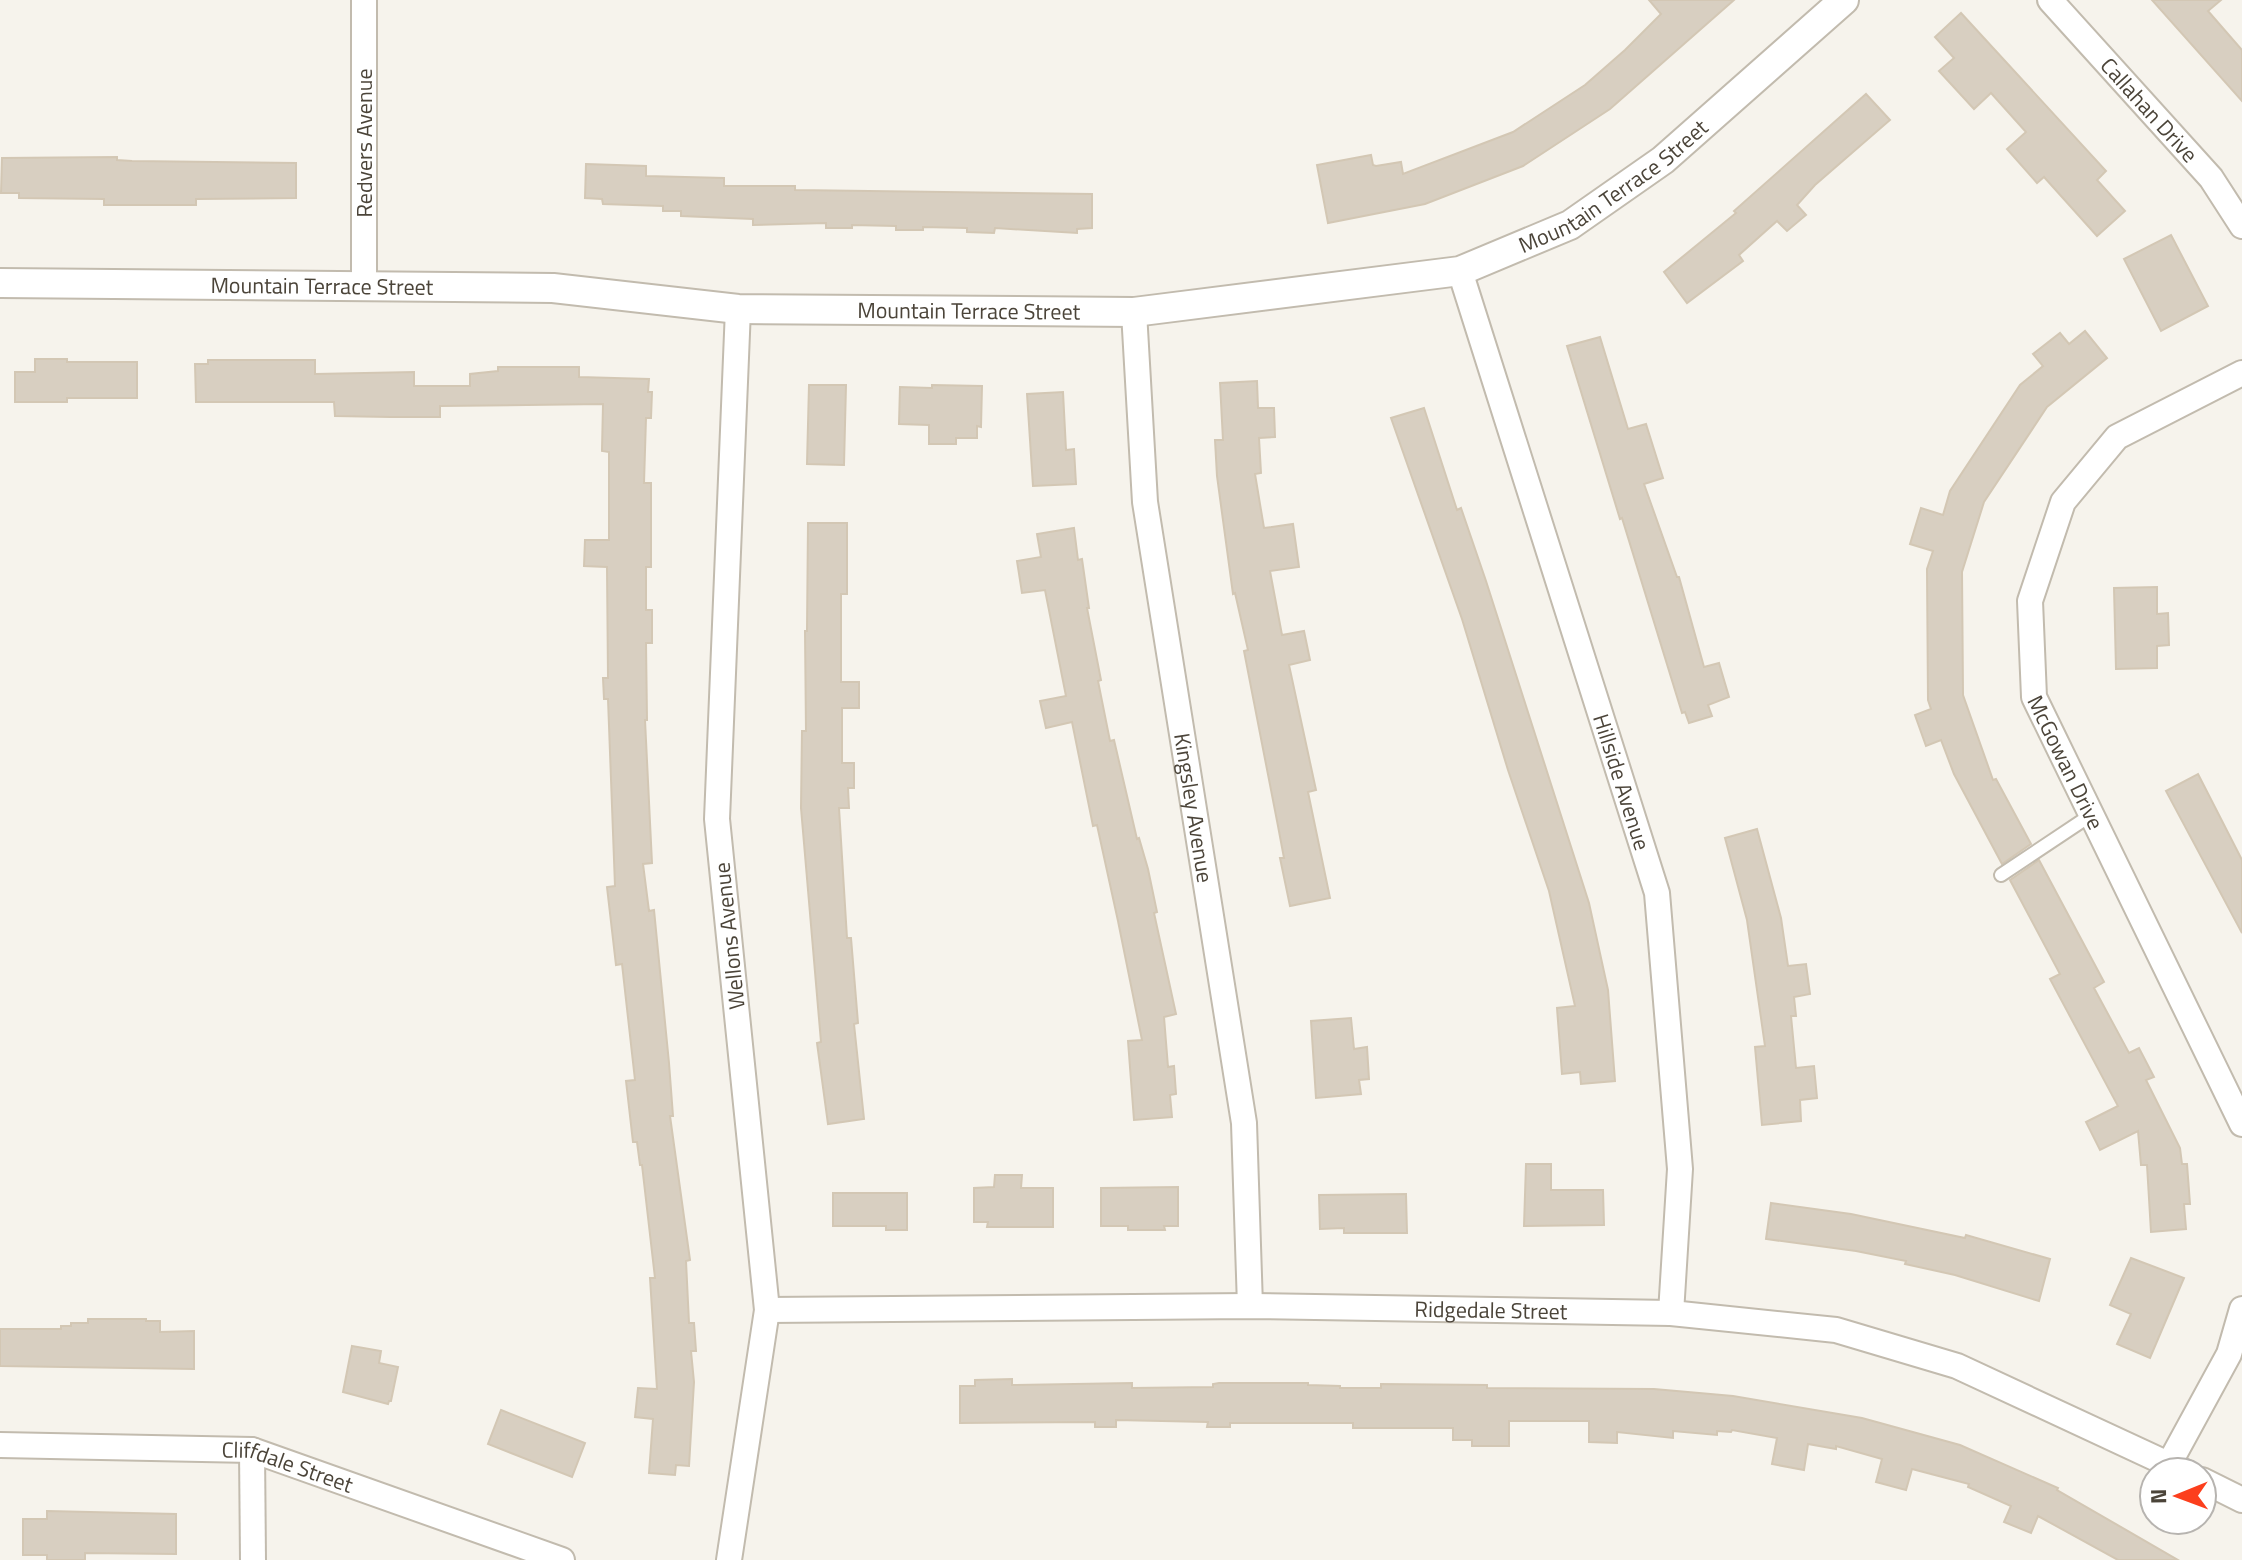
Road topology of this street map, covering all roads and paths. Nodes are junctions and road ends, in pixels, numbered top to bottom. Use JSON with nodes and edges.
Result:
{"nodes":[{"id":1,"x":364,"y":0,"type":"edge"},
{"id":2,"x":1844,"y":0,"type":"edge"},
{"id":3,"x":2050,"y":0,"type":"edge"},
{"id":4,"x":2242,"y":226,"type":"edge"},
{"id":5,"x":1460,"y":271,"type":"junction"},
{"id":6,"x":0,"y":283,"type":"edge"},
{"id":7,"x":364,"y":286,"type":"junction"},
{"id":8,"x":738,"y":309,"type":"junction"},
{"id":9,"x":1134,"y":312,"type":"junction"},
{"id":10,"x":2242,"y":373,"type":"edge"},
{"id":11,"x":2091,"y":815,"type":"junction"},
{"id":12,"x":2001,"y":875,"type":"dead end"},
{"id":13,"x":2242,"y":1124,"type":"edge"},
{"id":14,"x":1250,"y":1306,"type":"junction"},
{"id":15,"x":2242,"y":1309,"type":"edge"},
{"id":16,"x":767,"y":1310,"type":"junction"},
{"id":17,"x":1671,"y":1313,"type":"junction"},
{"id":18,"x":0,"y":1445,"type":"edge"},
{"id":19,"x":252,"y":1450,"type":"junction"},
{"id":20,"x":2151,"y":1456,"type":"edge"},
{"id":21,"x":2182,"y":1456,"type":"edge"},
{"id":22,"x":2218,"y":1488,"type":"edge"},
{"id":23,"x":2242,"y":1500,"type":"edge"},
{"id":24,"x":253,"y":1560,"type":"edge"},
{"id":25,"x":562,"y":1560,"type":"edge"},
{"id":26,"x":729,"y":1560,"type":"edge"}],
"edges":[{"from":1,"to":7,"type":"street","name":"Redvers Avenue"},
{"from":2,"to":5,"type":"street","name":"Mountain Terrace Street"},
{"from":3,"to":4,"type":"street","name":"Callahan Drive"},
{"from":5,"to":9,"type":"street","name":"Mountain Terrace Street"},
{"from":5,"to":17,"type":"street","name":"Hillside Avenue"},
{"from":6,"to":7,"type":"street","name":"Mountain Terrace Street"},
{"from":7,"to":8,"type":"street","name":"Mountain Terrace Street"},
{"from":8,"to":9,"type":"street","name":"Mountain Terrace Street"},
{"from":8,"to":16,"type":"street","name":"Wellons Avenue"},
{"from":9,"to":14,"type":"street","name":"Kingsley Avenue"},
{"from":10,"to":11,"type":"street","name":"McGowan Drive"},
{"from":11,"to":12,"type":"lane"},
{"from":11,"to":13,"type":"street","name":"McGowan Drive"},
{"from":14,"to":16,"type":"street","name":"Ridgedale Street"},
{"from":14,"to":17,"type":"street","name":"Ridgedale Street"},
{"from":15,"to":21,"type":"street"},
{"from":16,"to":26,"type":"street","name":"Wellons Avenue"},
{"from":17,"to":20,"type":"street","name":"Ridgedale Street"},
{"from":18,"to":19,"type":"street","name":"Cliffdale Street"},
{"from":19,"to":24,"type":"street"},
{"from":19,"to":25,"type":"street","name":"Cliffdale Street"},
{"from":22,"to":23,"type":"street"}]}
